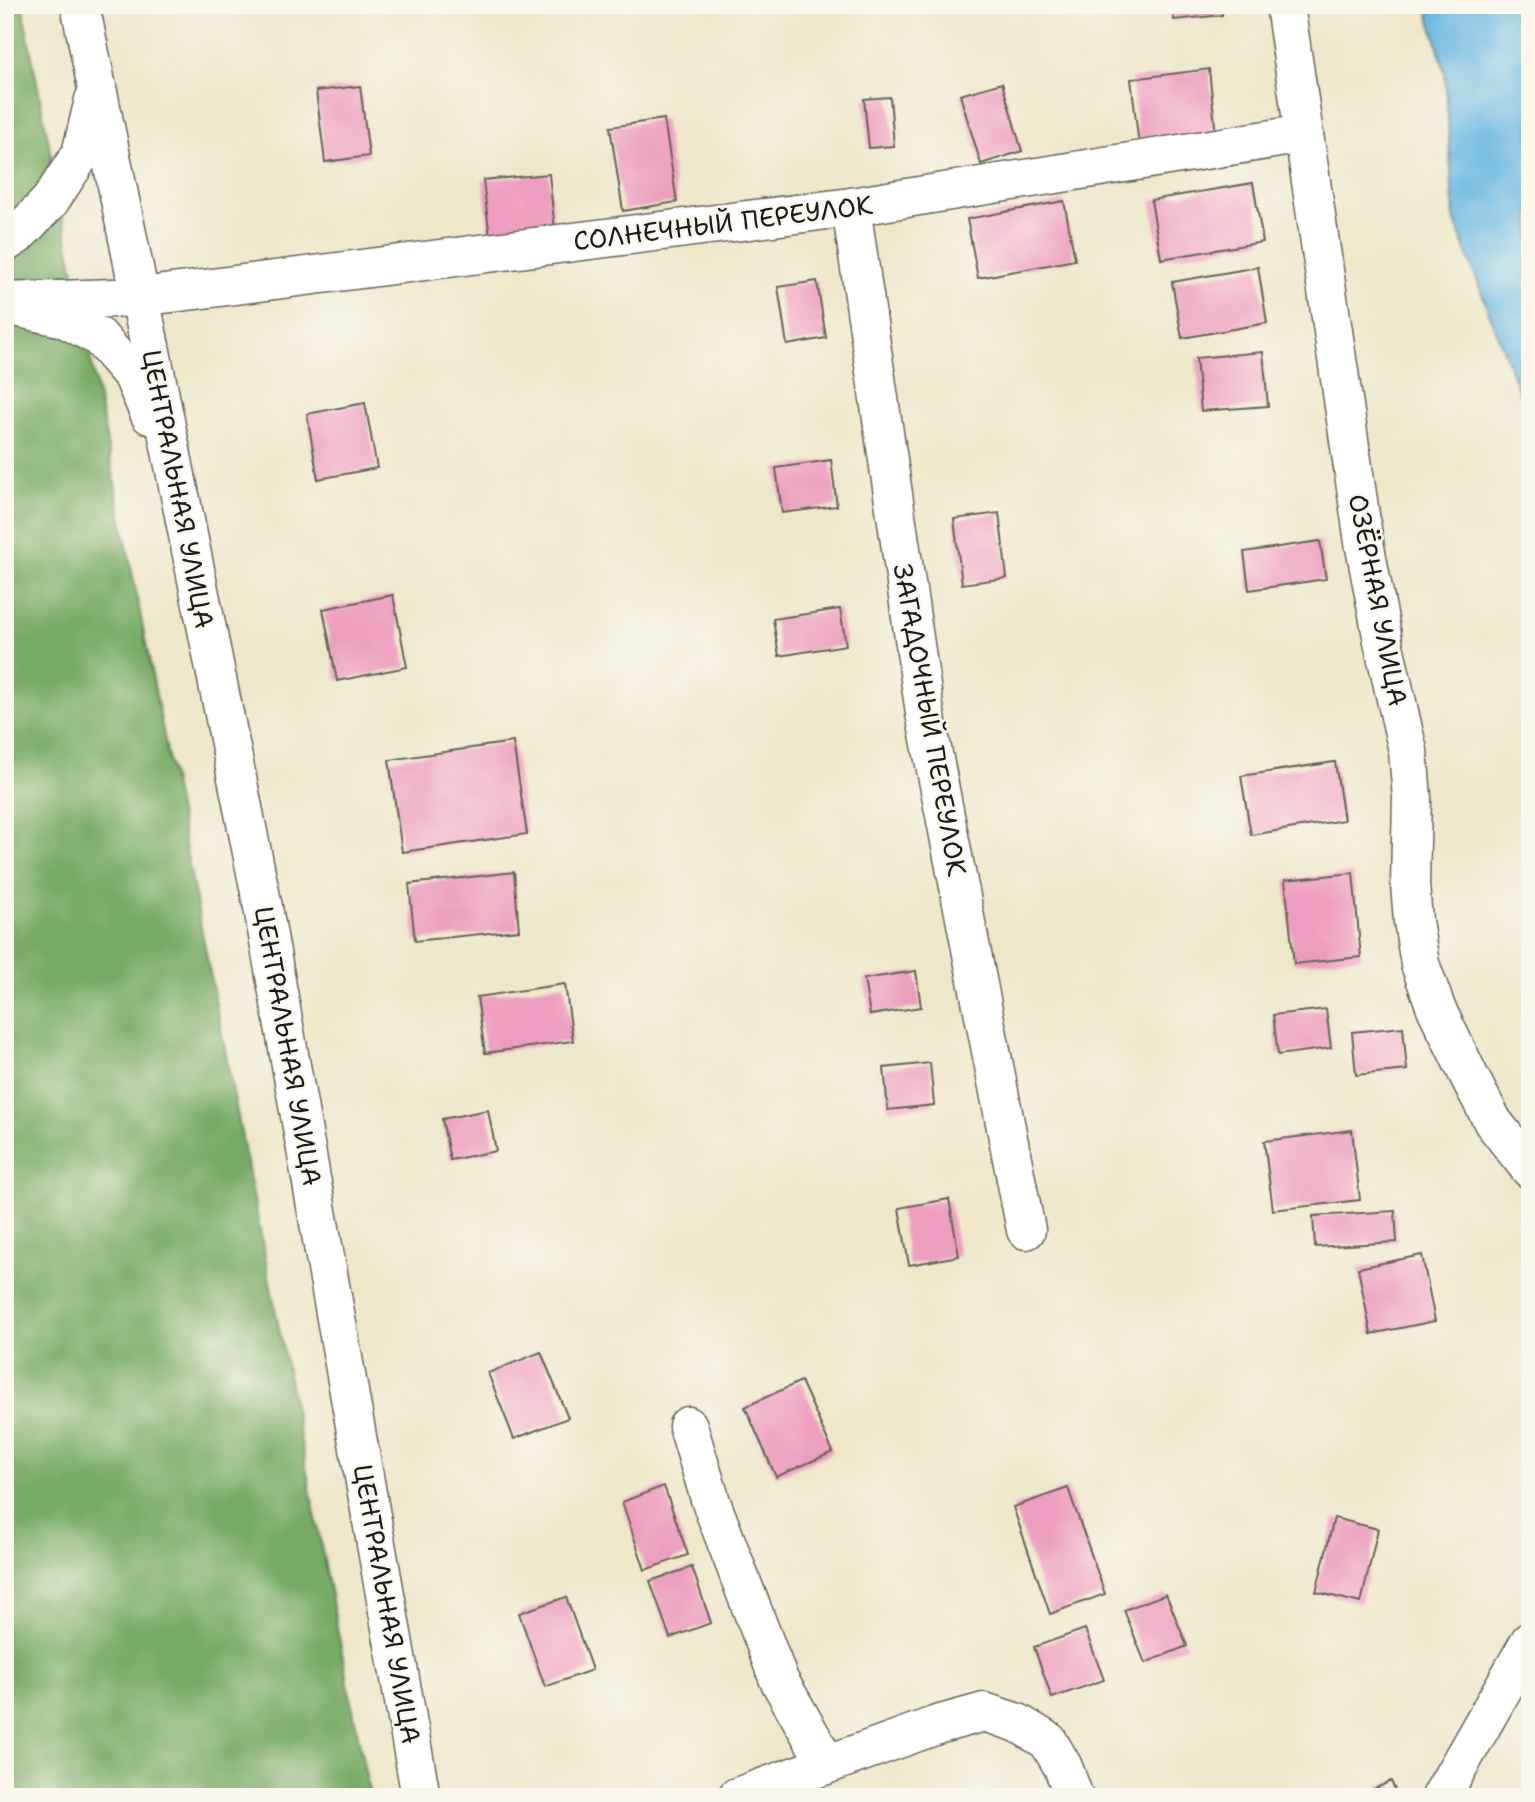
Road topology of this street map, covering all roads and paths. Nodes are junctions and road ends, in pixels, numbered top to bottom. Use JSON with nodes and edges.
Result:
{"nodes":[{"id":1,"x":80,"y":5,"type":"edge"},
{"id":2,"x":1285,"y":5,"type":"edge"},
{"id":3,"x":97,"y":88,"type":"junction"},
{"id":4,"x":1304,"y":134,"type":"junction"},
{"id":5,"x":851,"y":207,"type":"junction"},
{"id":6,"x":5,"y":243,"type":"edge"},
{"id":7,"x":140,"y":297,"type":"junction"},
{"id":8,"x":5,"y":303,"type":"edge"},
{"id":9,"x":176,"y":479,"type":"junction"},
{"id":10,"x":1530,"y":1168,"type":"edge"},
{"id":11,"x":1026,"y":1230,"type":"dead end"},
{"id":12,"x":688,"y":1426,"type":"dead end"},
{"id":13,"x":1530,"y":1641,"type":"edge"},
{"id":14,"x":827,"y":1764,"type":"junction"},
{"id":15,"x":421,"y":1797,"type":"edge"},
{"id":16,"x":737,"y":1797,"type":"edge"},
{"id":17,"x":1074,"y":1797,"type":"edge"},
{"id":18,"x":1441,"y":1797,"type":"edge"}],
"edges":[{"from":1,"to":3,"type":"street","name":"ЦЕНТРАЛЬНАЯ УЛИЦА"},
{"from":2,"to":4,"type":"street","name":"ОЗЁРНАЯ УЛИЦА"},
{"from":3,"to":6,"type":"street"},
{"from":3,"to":7,"type":"street","name":"ЦЕНТРАЛЬНАЯ УЛИЦА"},
{"from":4,"to":5,"type":"street","name":"СОЛНЕЧНЫЙ ПЕРЕУЛОК"},
{"from":4,"to":10,"type":"street","name":"ОЗЁРНАЯ УЛИЦА"},
{"from":5,"to":7,"type":"street","name":"СОЛНЕЧНЫЙ ПЕРЕУЛОК"},
{"from":5,"to":11,"type":"street","name":"ЗАГАДОЧНЫЙ ПЕРЕУЛОК"},
{"from":7,"to":8,"type":"street","name":"СОЛНЕЧНЫЙ ПЕРЕУЛОК"},
{"from":7,"to":9,"type":"street","name":"ЦЕНТРАЛЬНАЯ УЛИЦА"},
{"from":8,"to":9,"type":"street"},
{"from":9,"to":15,"type":"street","name":"ЦЕНТРАЛЬНАЯ УЛИЦА"},
{"from":12,"to":14,"type":"street"},
{"from":13,"to":18,"type":"street"},
{"from":14,"to":16,"type":"street"},
{"from":14,"to":17,"type":"street"}]}
